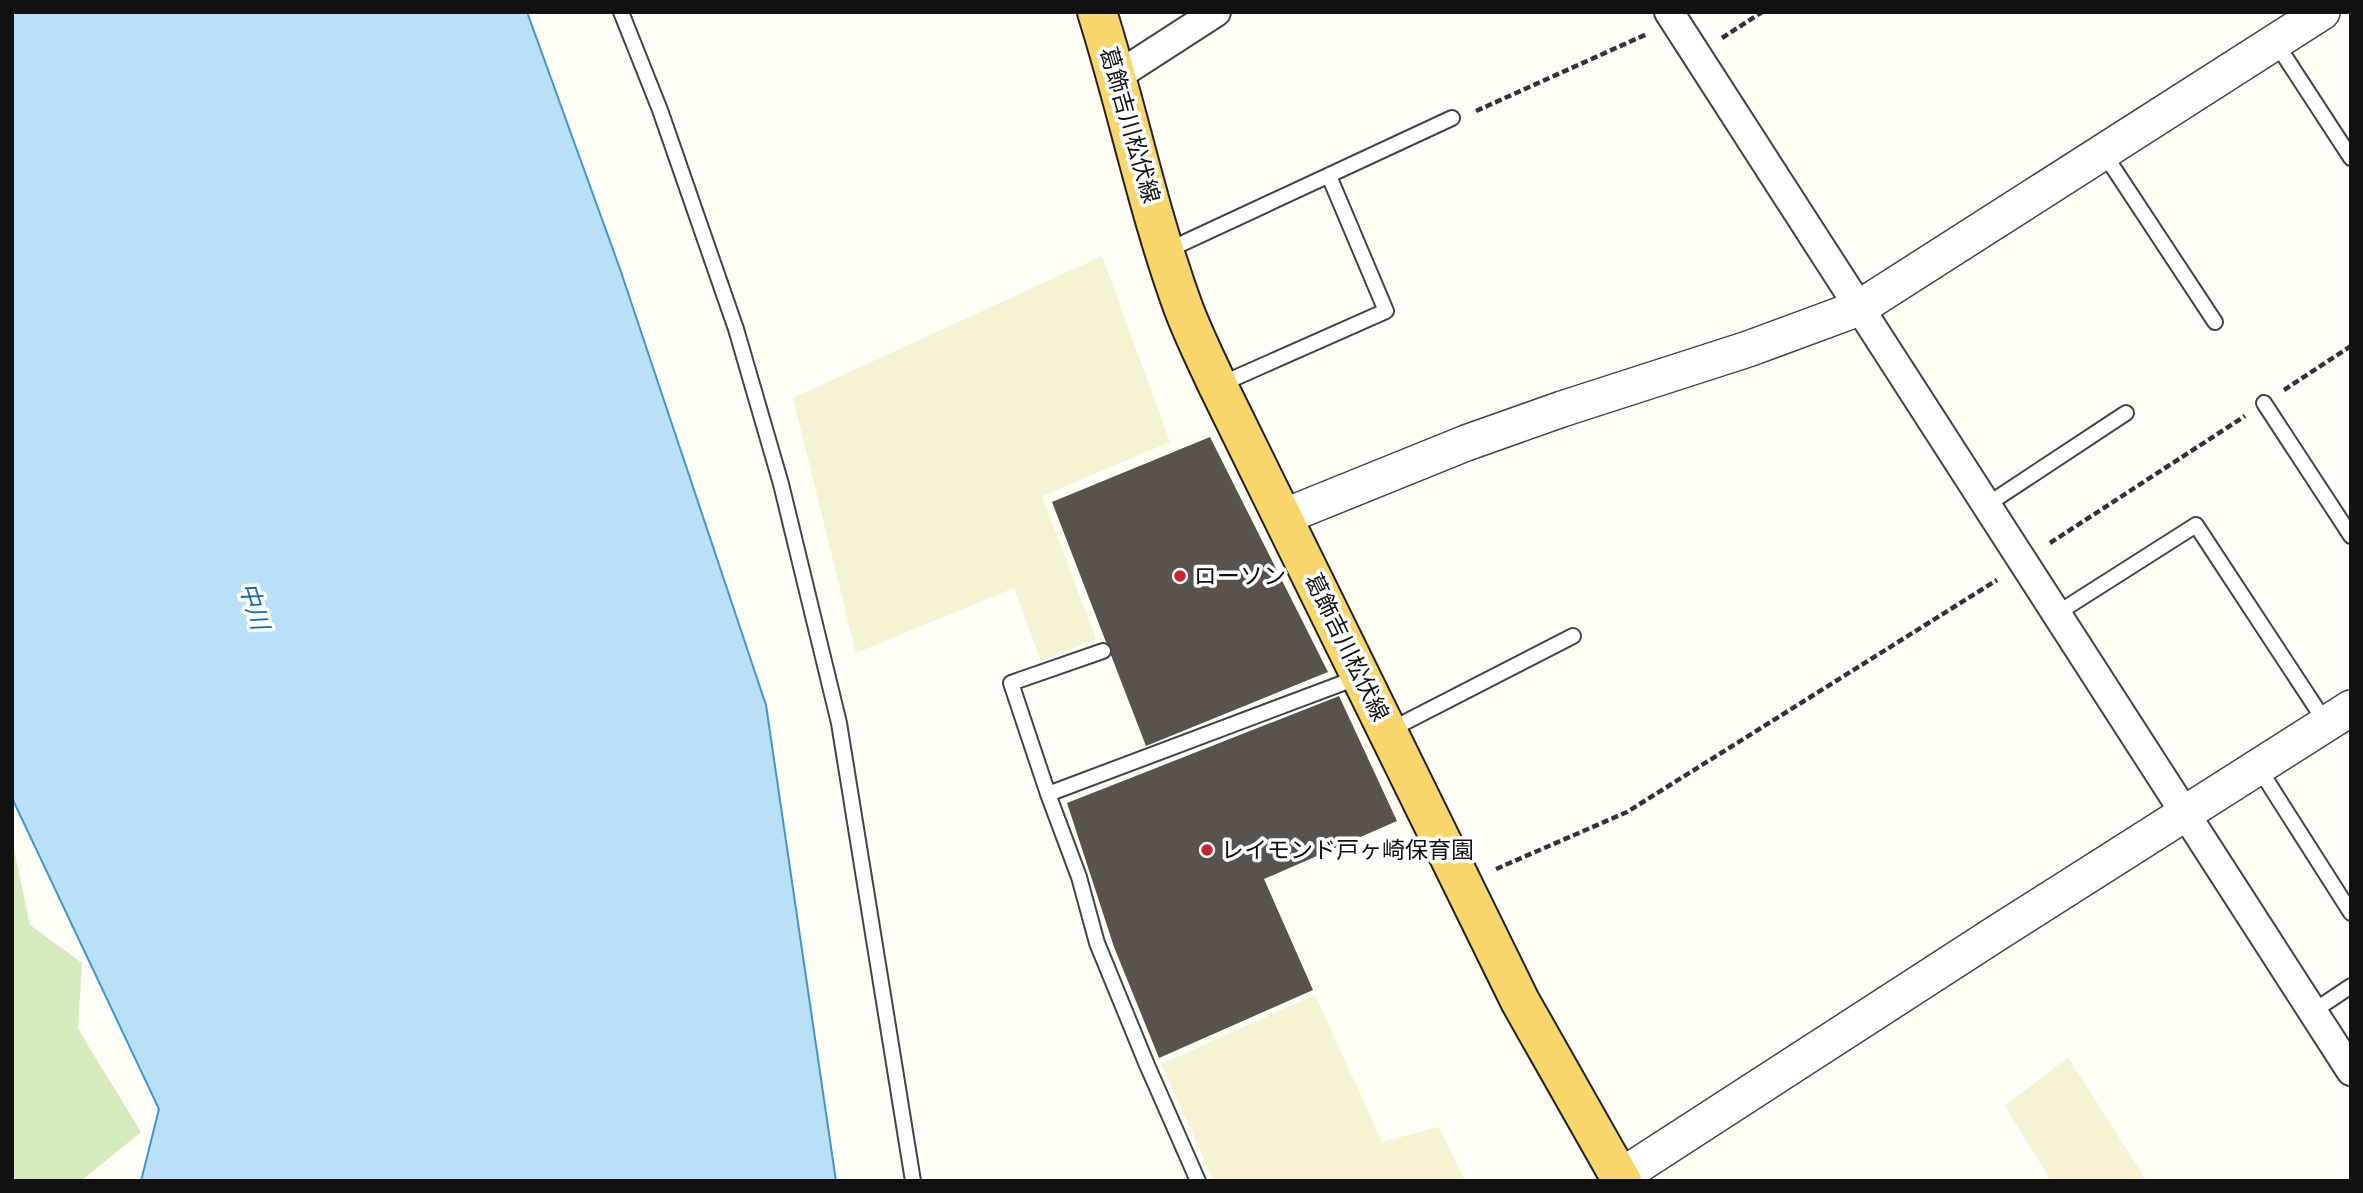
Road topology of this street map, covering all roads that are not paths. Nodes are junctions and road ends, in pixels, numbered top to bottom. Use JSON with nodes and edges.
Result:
{"nodes":[{"id":1,"x":621,"y":12,"type":"edge"},
{"id":2,"x":1097,"y":12,"type":"edge"},
{"id":3,"x":1216,"y":12,"type":"edge"},
{"id":4,"x":2322,"y":12,"type":"edge"},
{"id":5,"x":1672,"y":17,"type":"edge"},
{"id":6,"x":2276,"y":43,"type":"junction"},
{"id":7,"x":1117,"y":76,"type":"junction"},
{"id":8,"x":1452,"y":118,"type":"road end"},
{"id":9,"x":2103,"y":152,"type":"junction"},
{"id":10,"x":2351,"y":159,"type":"edge"},
{"id":11,"x":1329,"y":176,"type":"junction"},
{"id":12,"x":1165,"y":251,"type":"junction"},
{"id":13,"x":1859,"y":308,"type":"junction"},
{"id":14,"x":2215,"y":323,"type":"dead end"},
{"id":15,"x":1217,"y":386,"type":"junction"},
{"id":16,"x":2264,"y":403,"type":"road end"},
{"id":17,"x":2126,"y":413,"type":"dead end"},
{"id":18,"x":1986,"y":506,"type":"junction"},
{"id":19,"x":1283,"y":517,"type":"junction"},
{"id":20,"x":2351,"y":536,"type":"edge"},
{"id":21,"x":2056,"y":614,"type":"junction"},
{"id":22,"x":1573,"y":636,"type":"dead end"},
{"id":23,"x":1103,"y":651,"type":"dead end"},
{"id":24,"x":1362,"y":676,"type":"junction"},
{"id":25,"x":2339,"y":716,"type":"edge"},
{"id":26,"x":1388,"y":731,"type":"junction"},
{"id":27,"x":2258,"y":767,"type":"junction"},
{"id":28,"x":1048,"y":794,"type":"junction"},
{"id":29,"x":2183,"y":814,"type":"junction"},
{"id":30,"x":2351,"y":913,"type":"edge"},
{"id":31,"x":2351,"y":986,"type":"edge"},
{"id":32,"x":2312,"y":1012,"type":"junction"},
{"id":33,"x":2351,"y":1071,"type":"edge"},
{"id":34,"x":1621,"y":1179,"type":"edge"},
{"id":35,"x":913,"y":1181,"type":"edge"},
{"id":36,"x":1198,"y":1181,"type":"edge"}],
"edges":[{"from":1,"to":35,"type":"lane"},
{"from":2,"to":7,"type":"main road","name":"葛飾吉川松伏線"},
{"from":3,"to":7,"type":"street"},
{"from":4,"to":6,"type":"street"},
{"from":5,"to":13,"type":"street"},
{"from":6,"to":9,"type":"street"},
{"from":6,"to":10,"type":"lane"},
{"from":7,"to":12,"type":"main road","name":"葛飾吉川松伏線"},
{"from":8,"to":11,"type":"lane"},
{"from":9,"to":13,"type":"street"},
{"from":9,"to":14,"type":"lane"},
{"from":11,"to":12,"type":"lane"},
{"from":11,"to":15,"type":"lane"},
{"from":12,"to":15,"type":"main road","name":"葛飾吉川松伏線"},
{"from":13,"to":18,"type":"street"},
{"from":13,"to":19,"type":"street"},
{"from":15,"to":19,"type":"main road","name":"葛飾吉川松伏線"},
{"from":16,"to":20,"type":"lane"},
{"from":17,"to":18,"type":"lane"},
{"from":18,"to":21,"type":"street"},
{"from":19,"to":24,"type":"main road","name":"葛飾吉川松伏線"},
{"from":21,"to":25,"type":"lane"},
{"from":21,"to":29,"type":"street"},
{"from":22,"to":26,"type":"lane"},
{"from":23,"to":28,"type":"lane"},
{"from":24,"to":26,"type":"main road","name":"葛飾吉川松伏線"},
{"from":24,"to":28,"type":"lane"},
{"from":25,"to":27,"type":"street"},
{"from":26,"to":34,"type":"main road","name":"葛飾吉川松伏線"},
{"from":27,"to":29,"type":"street"},
{"from":27,"to":30,"type":"lane"},
{"from":28,"to":36,"type":"lane"},
{"from":29,"to":32,"type":"street"},
{"from":29,"to":34,"type":"street"},
{"from":31,"to":32,"type":"lane"},
{"from":32,"to":33,"type":"street"}]}
